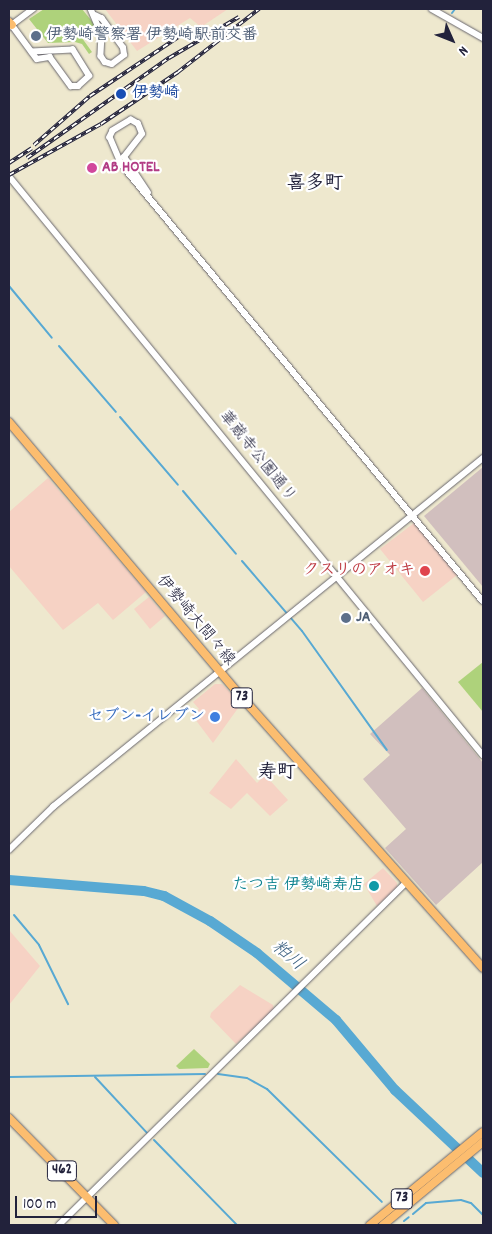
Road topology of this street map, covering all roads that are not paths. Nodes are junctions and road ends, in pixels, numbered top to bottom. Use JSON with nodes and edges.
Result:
{"nodes":[{"id":1,"x":33,"y":9,"type":"edge"},
{"id":2,"x":91,"y":9,"type":"edge"},
{"id":3,"x":432,"y":9,"type":"edge"},
{"id":4,"x":96,"y":16,"type":"junction"},
{"id":5,"x":10,"y":24,"type":"edge"},
{"id":6,"x":483,"y":38,"type":"edge"},
{"id":7,"x":32,"y":52,"type":"junction"},
{"id":8,"x":9,"y":176,"type":"edge"},
{"id":9,"x":148,"y":193,"type":"junction"},
{"id":10,"x":9,"y":422,"type":"edge"},
{"id":11,"x":483,"y":458,"type":"edge"},
{"id":12,"x":413,"y":516,"type":"junction"},
{"id":13,"x":336,"y":576,"type":"junction"},
{"id":14,"x":483,"y":601,"type":"edge"},
{"id":15,"x":219,"y":671,"type":"junction"},
{"id":16,"x":483,"y":755,"type":"edge"},
{"id":17,"x":9,"y":850,"type":"edge"},
{"id":18,"x":406,"y":883,"type":"junction"},
{"id":19,"x":483,"y":968,"type":"edge"},
{"id":20,"x":9,"y":1118,"type":"edge"},
{"id":21,"x":483,"y":1136,"type":"edge"},
{"id":22,"x":436,"y":1175,"type":"junction"},
{"id":23,"x":87,"y":1198,"type":"junction"},
{"id":24,"x":59,"y":1225,"type":"edge"},
{"id":25,"x":114,"y":1225,"type":"edge"},
{"id":26,"x":370,"y":1225,"type":"edge"},
{"id":27,"x":383,"y":1225,"type":"edge"}],
"edges":[{"from":1,"to":5,"type":"street"},
{"from":2,"to":4,"type":"street"},
{"from":3,"to":6,"type":"street"},
{"from":4,"to":4,"type":"street"},
{"from":5,"to":7,"type":"street"},
{"from":7,"to":7,"type":"street"},
{"from":8,"to":13,"type":"street","name":"華蔵寺公園通り"},
{"from":9,"to":9,"type":"street"},
{"from":9,"to":12,"type":"street"},
{"from":10,"to":15,"type":"main road","name":"伊勢崎大間々線","number":"73"},
{"from":11,"to":12,"type":"street"},
{"from":12,"to":13,"type":"street"},
{"from":12,"to":14,"type":"street"},
{"from":13,"to":15,"type":"street"},
{"from":13,"to":16,"type":"street","name":"華蔵寺公園通り"},
{"from":15,"to":17,"type":"street"},
{"from":15,"to":18,"type":"main road","name":"伊勢崎大間々線","number":"73"},
{"from":18,"to":19,"type":"main road","name":"伊勢崎大間々線","number":"73"},
{"from":18,"to":23,"type":"street"},
{"from":20,"to":23,"type":"main road","number":"462"},
{"from":21,"to":22,"type":"main road","number":"73"},
{"from":22,"to":26,"type":"main road","number":"73"},
{"from":22,"to":27,"type":"main road","number":"73"},
{"from":23,"to":24,"type":"street"},
{"from":23,"to":25,"type":"main road","number":"462"}]}
